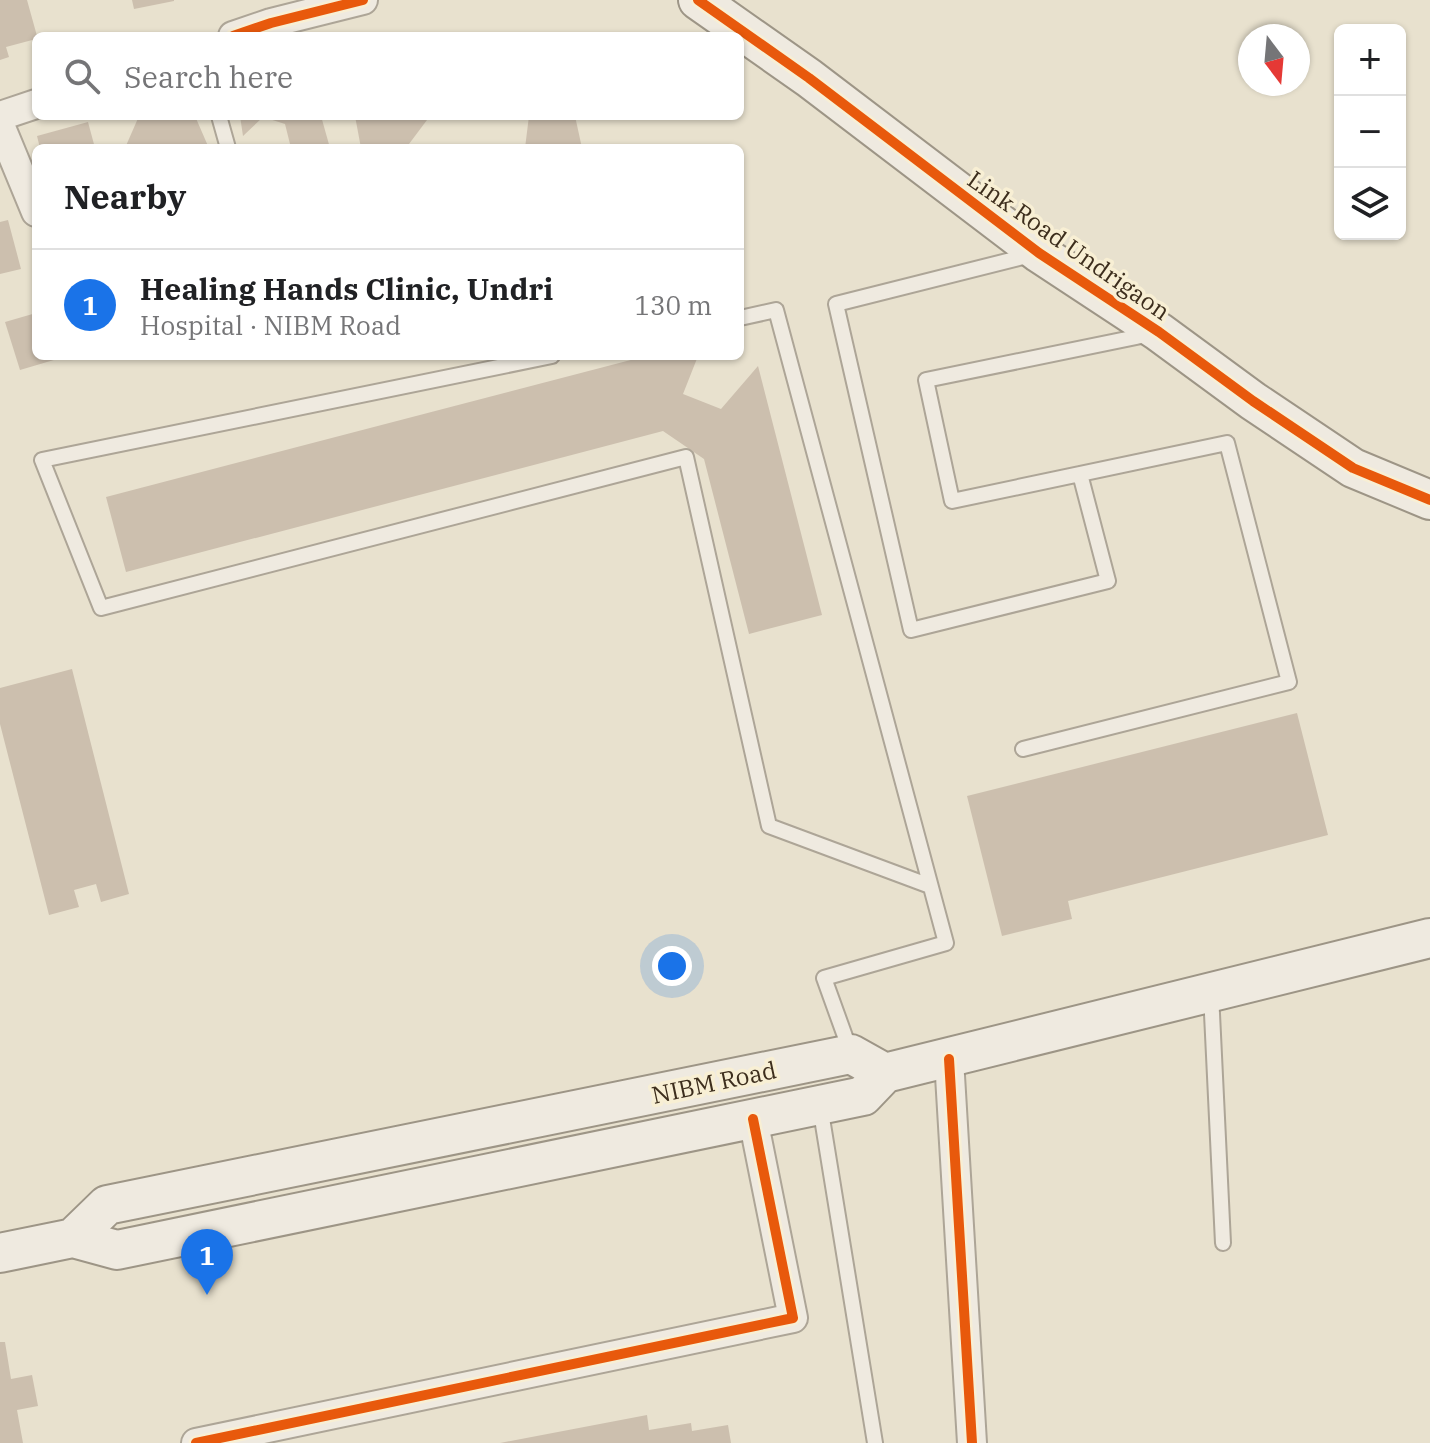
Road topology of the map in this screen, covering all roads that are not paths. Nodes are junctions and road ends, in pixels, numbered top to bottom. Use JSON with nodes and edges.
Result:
{"nodes":[{"id":1,"x":363,"y":0,"type":"edge"},
{"id":2,"x":698,"y":0,"type":"edge"},
{"id":3,"x":245,"y":32,"type":"edge"},
{"id":4,"x":744,"y":32,"type":"edge"},
{"id":5,"x":744,"y":32,"type":"edge"},
{"id":6,"x":32,"y":105,"type":"edge"},
{"id":7,"x":0,"y":116,"type":"edge"},
{"id":8,"x":220,"y":120,"type":"edge"},
{"id":9,"x":0,"y":125,"type":"edge"},
{"id":10,"x":227,"y":144,"type":"edge"},
{"id":11,"x":32,"y":202,"type":"edge"},
{"id":12,"x":1039,"y":253,"type":"junction"},
{"id":13,"x":744,"y":317,"type":"edge"},
{"id":14,"x":1159,"y":332,"type":"junction"},
{"id":15,"x":532,"y":360,"type":"edge"},
{"id":16,"x":1080,"y":474,"type":"junction"},
{"id":17,"x":1430,"y":500,"type":"edge"},
{"id":18,"x":1023,"y":749,"type":"dead end"},
{"id":19,"x":930,"y":886,"type":"junction"},
{"id":20,"x":1430,"y":938,"type":"edge"},
{"id":21,"x":1211,"y":993,"type":"junction"},
{"id":22,"x":851,"y":1054,"type":"junction"},
{"id":23,"x":949,"y":1059,"type":"junction"},
{"id":24,"x":885,"y":1073,"type":"junction"},
{"id":25,"x":820,"y":1105,"type":"junction"},
{"id":26,"x":753,"y":1119,"type":"junction"},
{"id":27,"x":73,"y":1238,"type":"junction"},
{"id":28,"x":1223,"y":1243,"type":"dead end"},
{"id":29,"x":0,"y":1253,"type":"edge"},
{"id":30,"x":196,"y":1443,"type":"edge"},
{"id":31,"x":875,"y":1443,"type":"edge"},
{"id":32,"x":972,"y":1443,"type":"edge"}],
"edges":[{"from":1,"to":3,"type":"street"},
{"from":2,"to":5,"type":"main road","name":"Link Road Undrigaon"},
{"from":4,"to":12,"type":"main road","name":"Link Road Undrigaon"},
{"from":6,"to":7,"type":"street"},
{"from":8,"to":10,"type":"lane"},
{"from":9,"to":11,"type":"street"},
{"from":12,"to":14,"type":"main road","name":"Link Road Undrigaon"},
{"from":12,"to":16,"type":"lane"},
{"from":13,"to":19,"type":"lane"},
{"from":14,"to":16,"type":"lane"},
{"from":14,"to":17,"type":"main road","name":"Link Road Undrigaon"},
{"from":15,"to":19,"type":"lane"},
{"from":16,"to":18,"type":"lane"},
{"from":19,"to":22,"type":"lane"},
{"from":20,"to":21,"type":"main road"},
{"from":21,"to":23,"type":"main road"},
{"from":21,"to":28,"type":"lane"},
{"from":22,"to":24,"type":"main road"},
{"from":22,"to":27,"type":"main road","name":"NIBM Road"},
{"from":23,"to":24,"type":"main road"},
{"from":23,"to":32,"type":"street"},
{"from":24,"to":25,"type":"main road"},
{"from":25,"to":26,"type":"main road"},
{"from":25,"to":31,"type":"lane"},
{"from":26,"to":27,"type":"main road"},
{"from":26,"to":30,"type":"street"},
{"from":27,"to":29,"type":"main road"}]}
